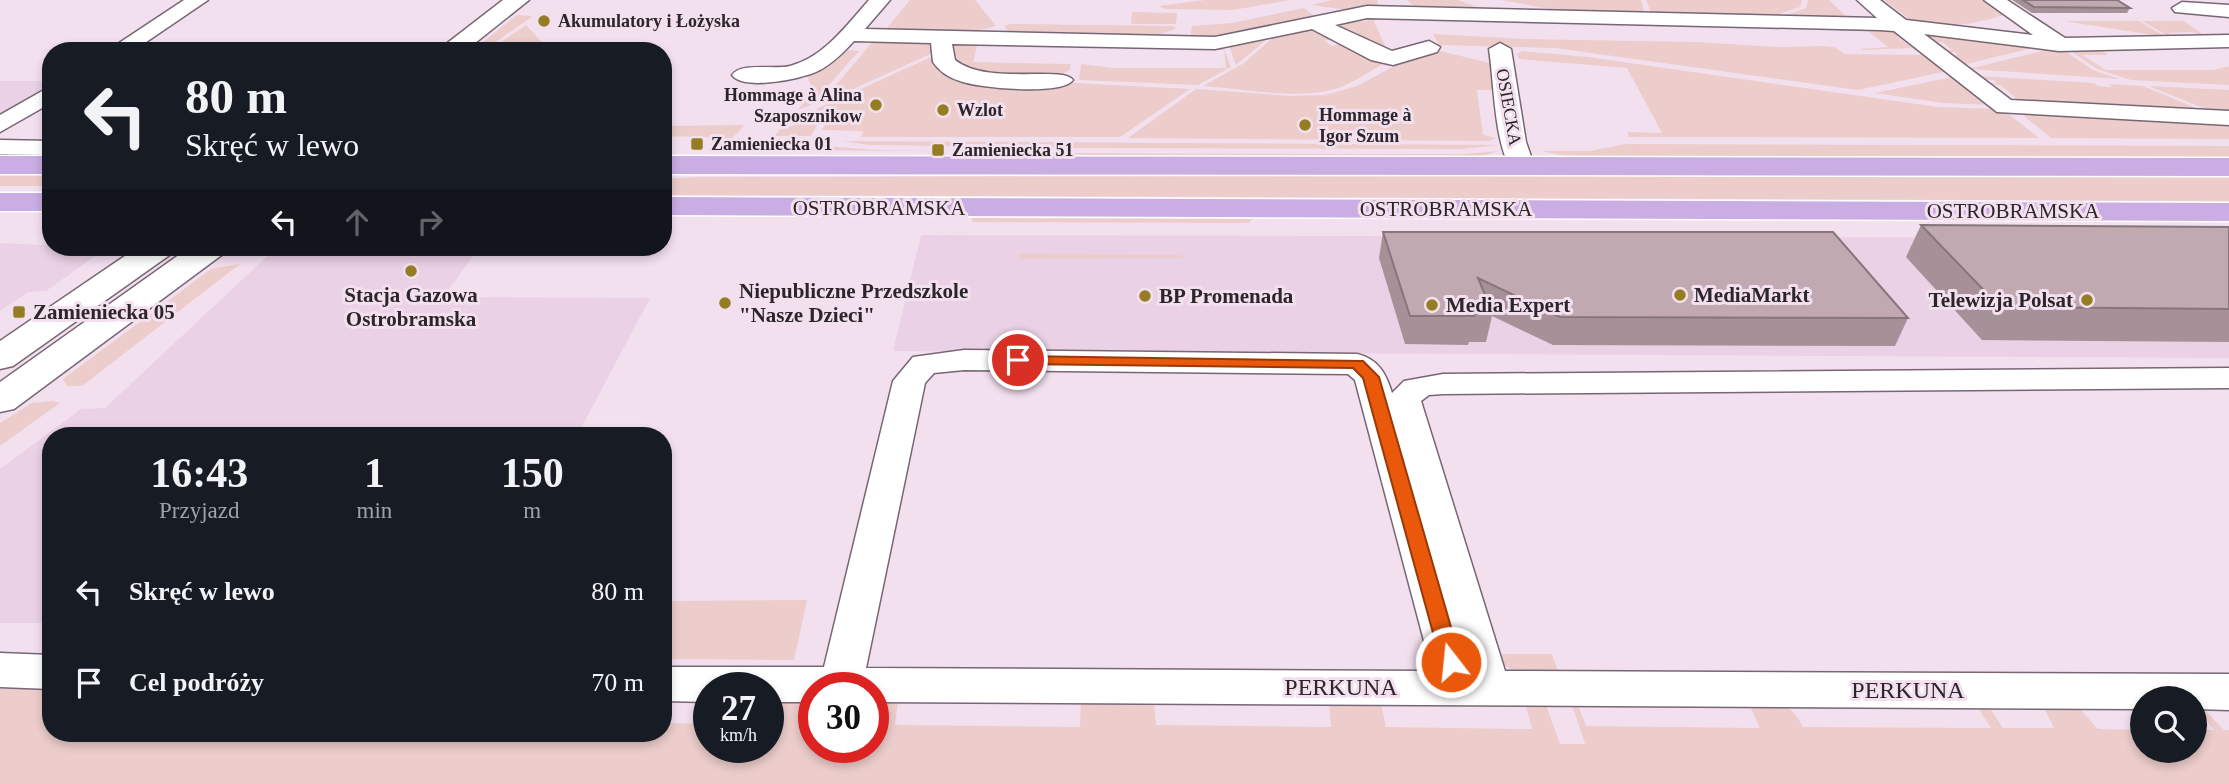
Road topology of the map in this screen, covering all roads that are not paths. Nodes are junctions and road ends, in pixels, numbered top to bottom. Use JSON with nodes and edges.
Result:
{"nodes":[{"id":1,"x":198,"y":0,"type":"edge"},
{"id":2,"x":518,"y":0,"type":"edge"},
{"id":3,"x":880,"y":0,"type":"edge"},
{"id":4,"x":1835,"y":0,"type":"edge"},
{"id":5,"x":1867,"y":0,"type":"edge"},
{"id":6,"x":1994,"y":0,"type":"edge"},
{"id":7,"x":2182,"y":8,"type":"dead end"},
{"id":8,"x":2229,"y":11,"type":"edge"},
{"id":9,"x":2023,"y":20,"type":"junction"},
{"id":10,"x":1315,"y":23,"type":"junction"},
{"id":11,"x":1863,"y":24,"type":"junction"},
{"id":12,"x":1900,"y":26,"type":"junction"},
{"id":13,"x":1943,"y":29,"type":"junction"},
{"id":14,"x":848,"y":35,"type":"junction"},
{"id":15,"x":944,"y":38,"type":"junction"},
{"id":16,"x":2229,"y":41,"type":"edge"},
{"id":17,"x":132,"y":42,"type":"edge"},
{"id":18,"x":461,"y":42,"type":"edge"},
{"id":19,"x":2062,"y":45,"type":"junction"},
{"id":20,"x":1429,"y":47,"type":"dead end"},
{"id":21,"x":1500,"y":49,"type":"dead end"},
{"id":22,"x":743,"y":75,"type":"dead end"},
{"id":23,"x":1062,"y":80,"type":"dead end"},
{"id":24,"x":42,"y":99,"type":"edge"},
{"id":25,"x":2229,"y":118,"type":"edge"},
{"id":26,"x":0,"y":125,"type":"edge"},
{"id":27,"x":0,"y":147,"type":"edge"},
{"id":28,"x":42,"y":148,"type":"edge"},
{"id":29,"x":0,"y":165,"type":"edge"},
{"id":30,"x":42,"y":165,"type":"edge"},
{"id":31,"x":672,"y":165,"type":"edge"},
{"id":32,"x":1521,"y":165,"type":"junction"},
{"id":33,"x":2229,"y":167,"type":"edge"},
{"id":34,"x":0,"y":202,"type":"edge"},
{"id":35,"x":42,"y":202,"type":"edge"},
{"id":36,"x":672,"y":206,"type":"edge"},
{"id":37,"x":2229,"y":212,"type":"edge"},
{"id":38,"x":146,"y":256,"type":"edge"},
{"id":39,"x":199,"y":256,"type":"edge"},
{"id":40,"x":0,"y":358,"type":"edge"},
{"id":41,"x":2229,"y":378,"type":"edge"},
{"id":42,"x":0,"y":400,"type":"edge"},
{"id":43,"x":0,"y":670,"type":"edge"},
{"id":44,"x":42,"y":672,"type":"edge"},
{"id":45,"x":844,"y":672,"type":"edge"},
{"id":46,"x":672,"y":684,"type":"edge"},
{"id":47,"x":798,"y":685,"type":"edge"},
{"id":48,"x":889,"y":685,"type":"edge"},
{"id":49,"x":1474,"y":688,"type":"junction"},
{"id":50,"x":2229,"y":692,"type":"edge"}],
"edges":[{"from":1,"to":17,"type":"street"},
{"from":2,"to":18,"type":"street"},
{"from":3,"to":14,"type":"street"},
{"from":4,"to":11,"type":"street"},
{"from":5,"to":12,"type":"street"},
{"from":6,"to":9,"type":"street"},
{"from":7,"to":8,"type":"street"},
{"from":9,"to":13,"type":"street"},
{"from":9,"to":19,"type":"street"},
{"from":10,"to":11,"type":"street"},
{"from":10,"to":15,"type":"street"},
{"from":10,"to":20,"type":"street"},
{"from":11,"to":12,"type":"street"},
{"from":12,"to":13,"type":"street"},
{"from":12,"to":25,"type":"street"},
{"from":13,"to":19,"type":"street"},
{"from":14,"to":15,"type":"street"},
{"from":14,"to":22,"type":"street"},
{"from":15,"to":23,"type":"street"},
{"from":16,"to":19,"type":"street"},
{"from":21,"to":32,"type":"street","name":"OSIECKA"},
{"from":24,"to":26,"type":"street"},
{"from":27,"to":28,"type":"street"},
{"from":29,"to":30,"type":"main road"},
{"from":31,"to":32,"type":"main road","name":"OSTROBRAMSKA"},
{"from":32,"to":33,"type":"main road","name":"OSTROBRAMSKA"},
{"from":34,"to":35,"type":"main road"},
{"from":36,"to":37,"type":"main road","name":"OSTROBRAMSKA"},
{"from":38,"to":40,"type":"street"},
{"from":39,"to":42,"type":"street"},
{"from":41,"to":49,"type":"street"},
{"from":43,"to":44,"type":"street"},
{"from":45,"to":49,"type":"street"},
{"from":46,"to":47,"type":"street","name":"PERKUNA"},
{"from":48,"to":49,"type":"street","name":"PERKUNA"},
{"from":49,"to":50,"type":"street","name":"PERKUNA"}]}
